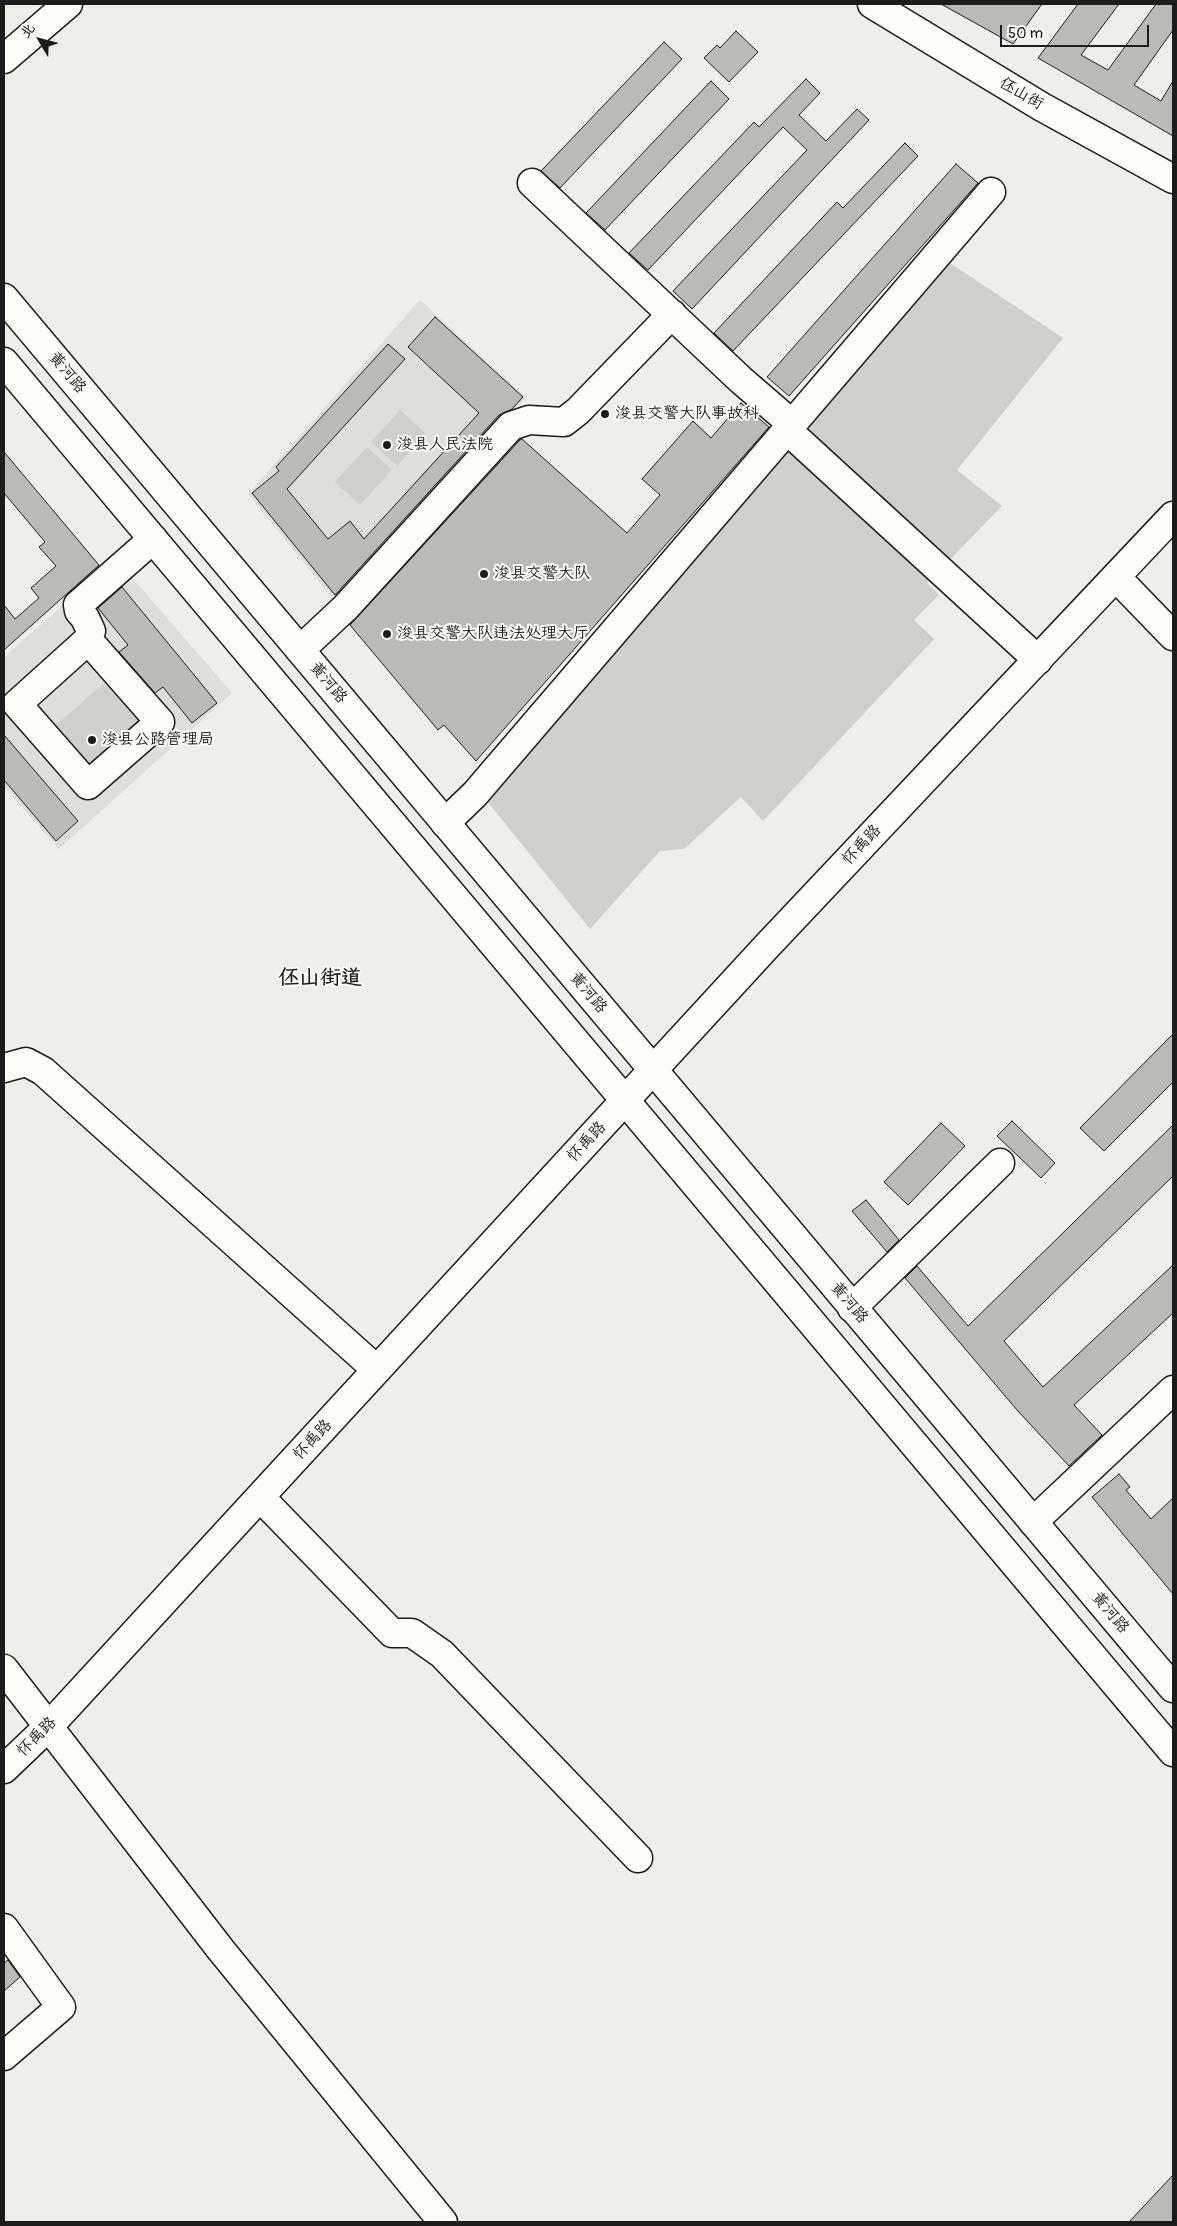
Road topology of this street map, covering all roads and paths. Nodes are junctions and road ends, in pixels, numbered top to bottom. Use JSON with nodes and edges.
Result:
{"nodes":[{"id":1,"x":68,"y":4,"type":"edge"},
{"id":2,"x":872,"y":4,"type":"edge"},
{"id":3,"x":4,"y":59,"type":"edge"},
{"id":4,"x":1173,"y":179,"type":"edge"},
{"id":5,"x":532,"y":182,"type":"dead end"},
{"id":6,"x":992,"y":192,"type":"dead end"},
{"id":7,"x":4,"y":298,"type":"edge"},
{"id":8,"x":672,"y":314,"type":"junction"},
{"id":9,"x":4,"y":362,"type":"edge"},
{"id":10,"x":790,"y":427,"type":"junction"},
{"id":11,"x":1173,"y":516,"type":"edge"},
{"id":12,"x":153,"y":539,"type":"junction"},
{"id":13,"x":1116,"y":577,"type":"junction"},
{"id":14,"x":1173,"y":636,"type":"edge"},
{"id":15,"x":88,"y":640,"type":"junction"},
{"id":16,"x":300,"y":650,"type":"junction"},
{"id":17,"x":1038,"y":660,"type":"junction"},
{"id":18,"x":445,"y":823,"type":"junction"},
{"id":19,"x":4,"y":1068,"type":"edge"},
{"id":20,"x":652,"y":1070,"type":"junction"},
{"id":21,"x":624,"y":1101,"type":"junction"},
{"id":22,"x":1000,"y":1163,"type":"dead end"},
{"id":23,"x":852,"y":1308,"type":"junction"},
{"id":24,"x":377,"y":1370,"type":"junction"},
{"id":25,"x":1173,"y":1390,"type":"edge"},
{"id":26,"x":260,"y":1497,"type":"junction"},
{"id":27,"x":1033,"y":1522,"type":"junction"},
{"id":28,"x":4,"y":1669,"type":"edge"},
{"id":29,"x":1173,"y":1688,"type":"edge"},
{"id":30,"x":49,"y":1726,"type":"junction"},
{"id":31,"x":1173,"y":1752,"type":"edge"},
{"id":32,"x":4,"y":1769,"type":"edge"},
{"id":33,"x":638,"y":1858,"type":"dead end"},
{"id":34,"x":4,"y":1928,"type":"edge"},
{"id":35,"x":4,"y":2056,"type":"edge"},
{"id":36,"x":444,"y":2222,"type":"edge"}],
"edges":[{"from":1,"to":3,"type":"street"},
{"from":2,"to":4,"type":"street","name":"伾山街"},
{"from":5,"to":8,"type":"street"},
{"from":6,"to":10,"type":"street"},
{"from":7,"to":16,"type":"street","name":"黄河路"},
{"from":8,"to":10,"type":"street"},
{"from":8,"to":16,"type":"street"},
{"from":9,"to":12,"type":"street"},
{"from":10,"to":17,"type":"street"},
{"from":10,"to":18,"type":"street"},
{"from":11,"to":13,"type":"street","name":"怀禹路"},
{"from":12,"to":15,"type":"street"},
{"from":12,"to":21,"type":"street"},
{"from":13,"to":14,"type":"street"},
{"from":13,"to":17,"type":"street","name":"怀禹路"},
{"from":15,"to":15,"type":"street"},
{"from":16,"to":18,"type":"street","name":"黄河路"},
{"from":17,"to":20,"type":"street","name":"怀禹路"},
{"from":18,"to":20,"type":"street","name":"黄河路"},
{"from":19,"to":24,"type":"street"},
{"from":20,"to":21,"type":"street","name":"怀禹路"},
{"from":20,"to":23,"type":"street","name":"黄河路"},
{"from":21,"to":24,"type":"street","name":"怀禹路"},
{"from":21,"to":31,"type":"street"},
{"from":22,"to":23,"type":"street"},
{"from":23,"to":27,"type":"street","name":"黄河路"},
{"from":24,"to":26,"type":"street","name":"怀禹路"},
{"from":25,"to":27,"type":"street"},
{"from":26,"to":30,"type":"street","name":"怀禹路"},
{"from":26,"to":33,"type":"street"},
{"from":27,"to":29,"type":"street","name":"黄河路"},
{"from":28,"to":30,"type":"street"},
{"from":30,"to":32,"type":"street","name":"怀禹路"},
{"from":30,"to":36,"type":"street"},
{"from":34,"to":35,"type":"street"}]}
